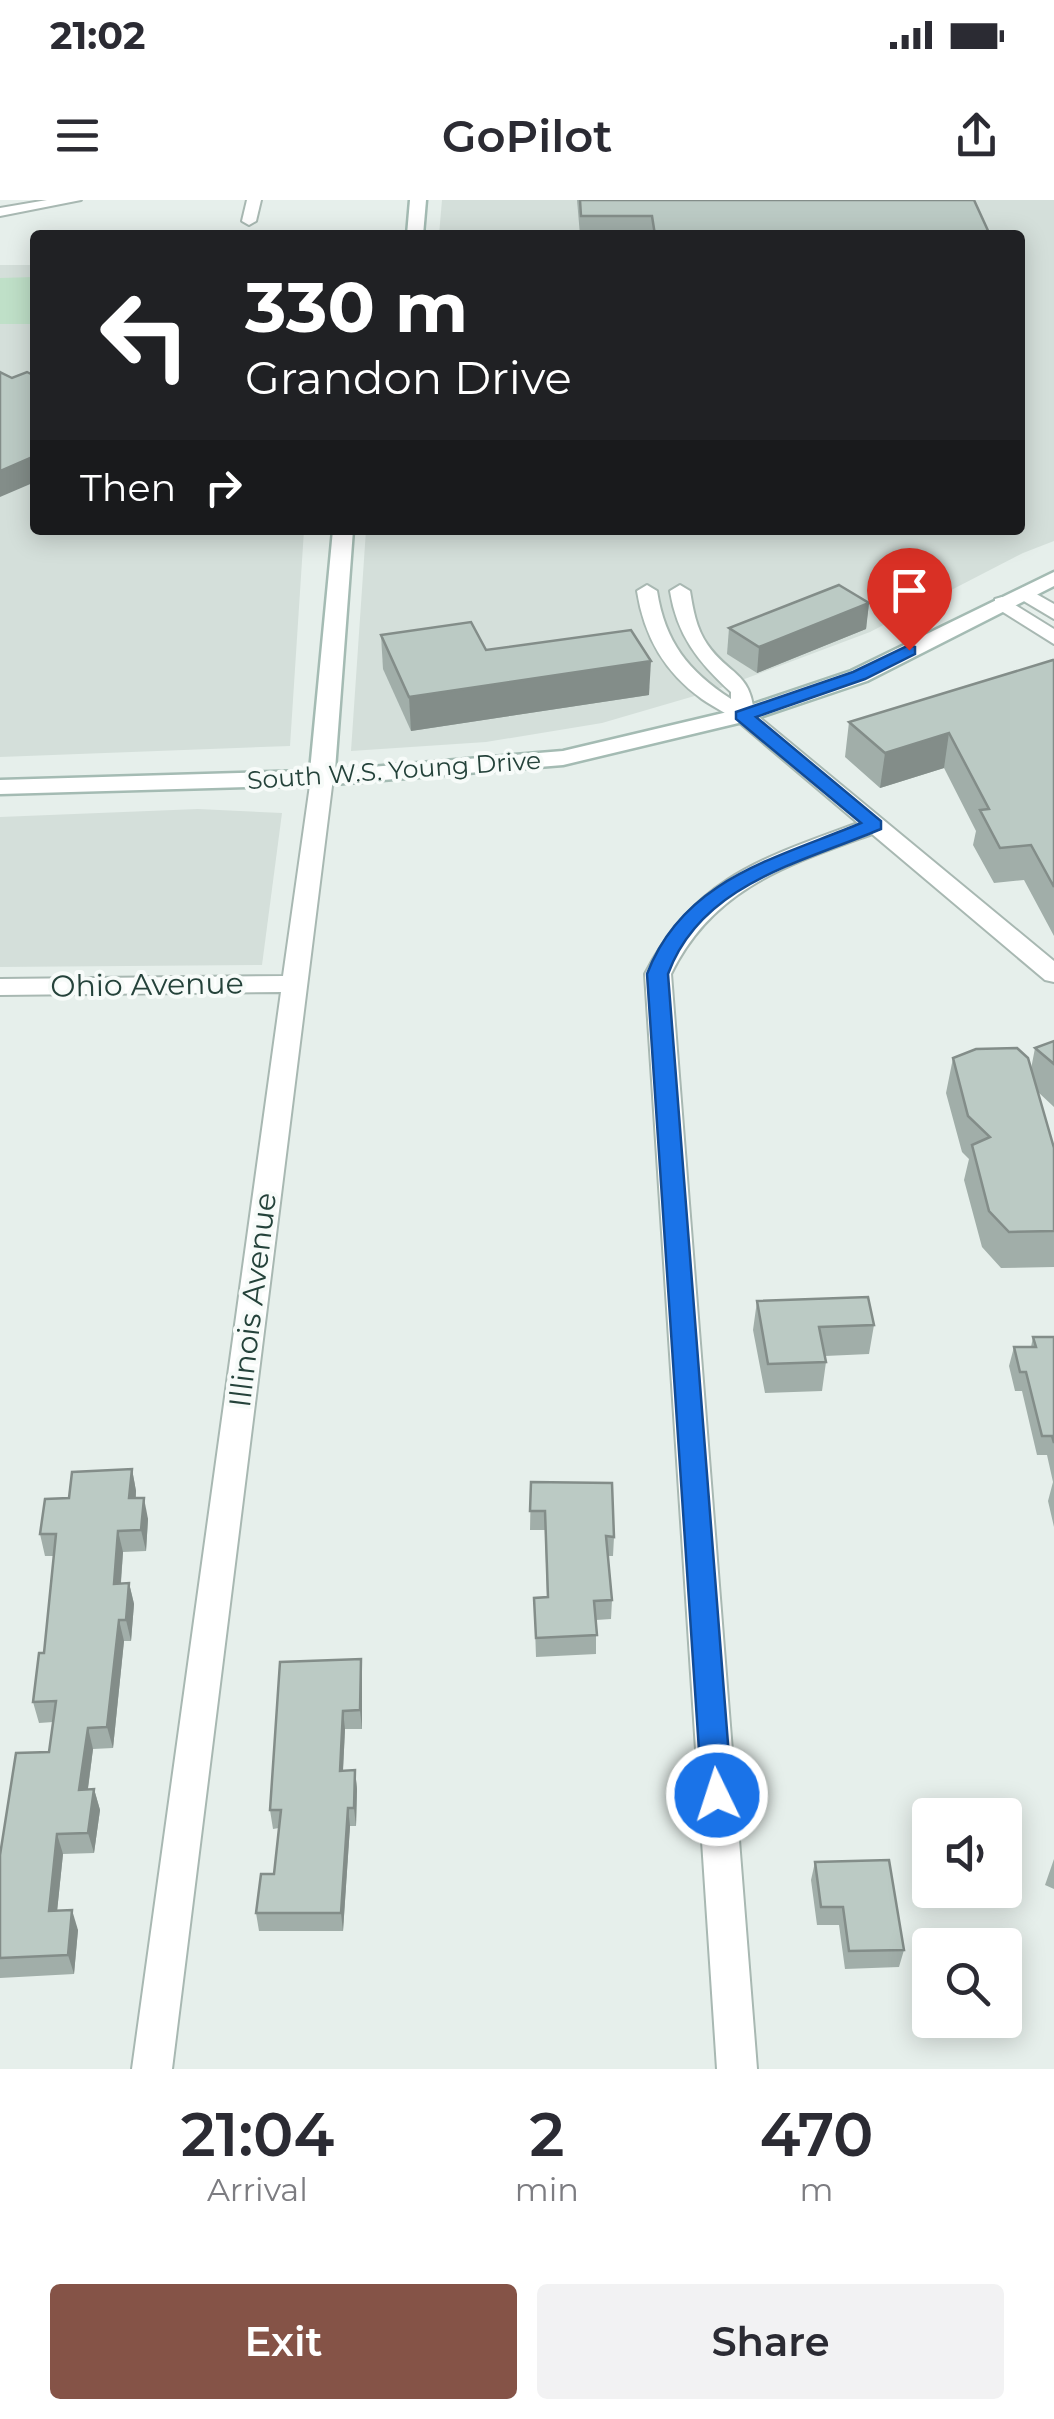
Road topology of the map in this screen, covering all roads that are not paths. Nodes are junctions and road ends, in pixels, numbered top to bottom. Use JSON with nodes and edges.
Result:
{"nodes":[{"id":1,"x":74,"y":200,"type":"edge"},
{"id":2,"x":254,"y":200,"type":"edge"},
{"id":3,"x":418,"y":200,"type":"edge"},
{"id":4,"x":0,"y":212,"type":"edge"},
{"id":5,"x":249,"y":221,"type":"dead end"},
{"id":6,"x":415,"y":230,"type":"edge"},
{"id":7,"x":343,"y":535,"type":"edge"},
{"id":8,"x":1054,"y":578,"type":"edge"},
{"id":9,"x":647,"y":591,"type":"dead end"},
{"id":10,"x":680,"y":591,"type":"dead end"},
{"id":11,"x":1024,"y":592,"type":"junction"},
{"id":12,"x":1002,"y":604,"type":"junction"},
{"id":13,"x":1054,"y":613,"type":"edge"},
{"id":14,"x":1054,"y":638,"type":"edge"},
{"id":15,"x":743,"y":716,"type":"junction"},
{"id":16,"x":322,"y":778,"type":"junction"},
{"id":17,"x":0,"y":787,"type":"edge"},
{"id":18,"x":874,"y":825,"type":"junction"},
{"id":19,"x":1054,"y":974,"type":"edge"},
{"id":20,"x":294,"y":984,"type":"junction"},
{"id":21,"x":0,"y":987,"type":"edge"},
{"id":22,"x":152,"y":2069,"type":"edge"},
{"id":23,"x":737,"y":2069,"type":"edge"}],
"edges":[{"from":1,"to":4,"type":"street"},
{"from":2,"to":5,"type":"street"},
{"from":3,"to":6,"type":"main road"},
{"from":7,"to":16,"type":"main road","name":"Illinois Avenue"},
{"from":8,"to":11,"type":"main road","name":"South W.S. Young Drive"},
{"from":9,"to":15,"type":"street"},
{"from":10,"to":15,"type":"street"},
{"from":11,"to":12,"type":"main road","name":"South W.S. Young Drive"},
{"from":11,"to":13,"type":"street"},
{"from":12,"to":14,"type":"street"},
{"from":12,"to":15,"type":"main road","name":"South W.S. Young Drive"},
{"from":15,"to":16,"type":"main road","name":"South W.S. Young Drive"},
{"from":15,"to":18,"type":"street"},
{"from":16,"to":17,"type":"main road","name":"South W.S. Young Drive"},
{"from":16,"to":20,"type":"street","name":"Illinois Avenue"},
{"from":18,"to":19,"type":"street"},
{"from":18,"to":23,"type":"street"},
{"from":20,"to":21,"type":"street","name":"Ohio Avenue"},
{"from":20,"to":22,"type":"street","name":"Illinois Avenue"}]}
